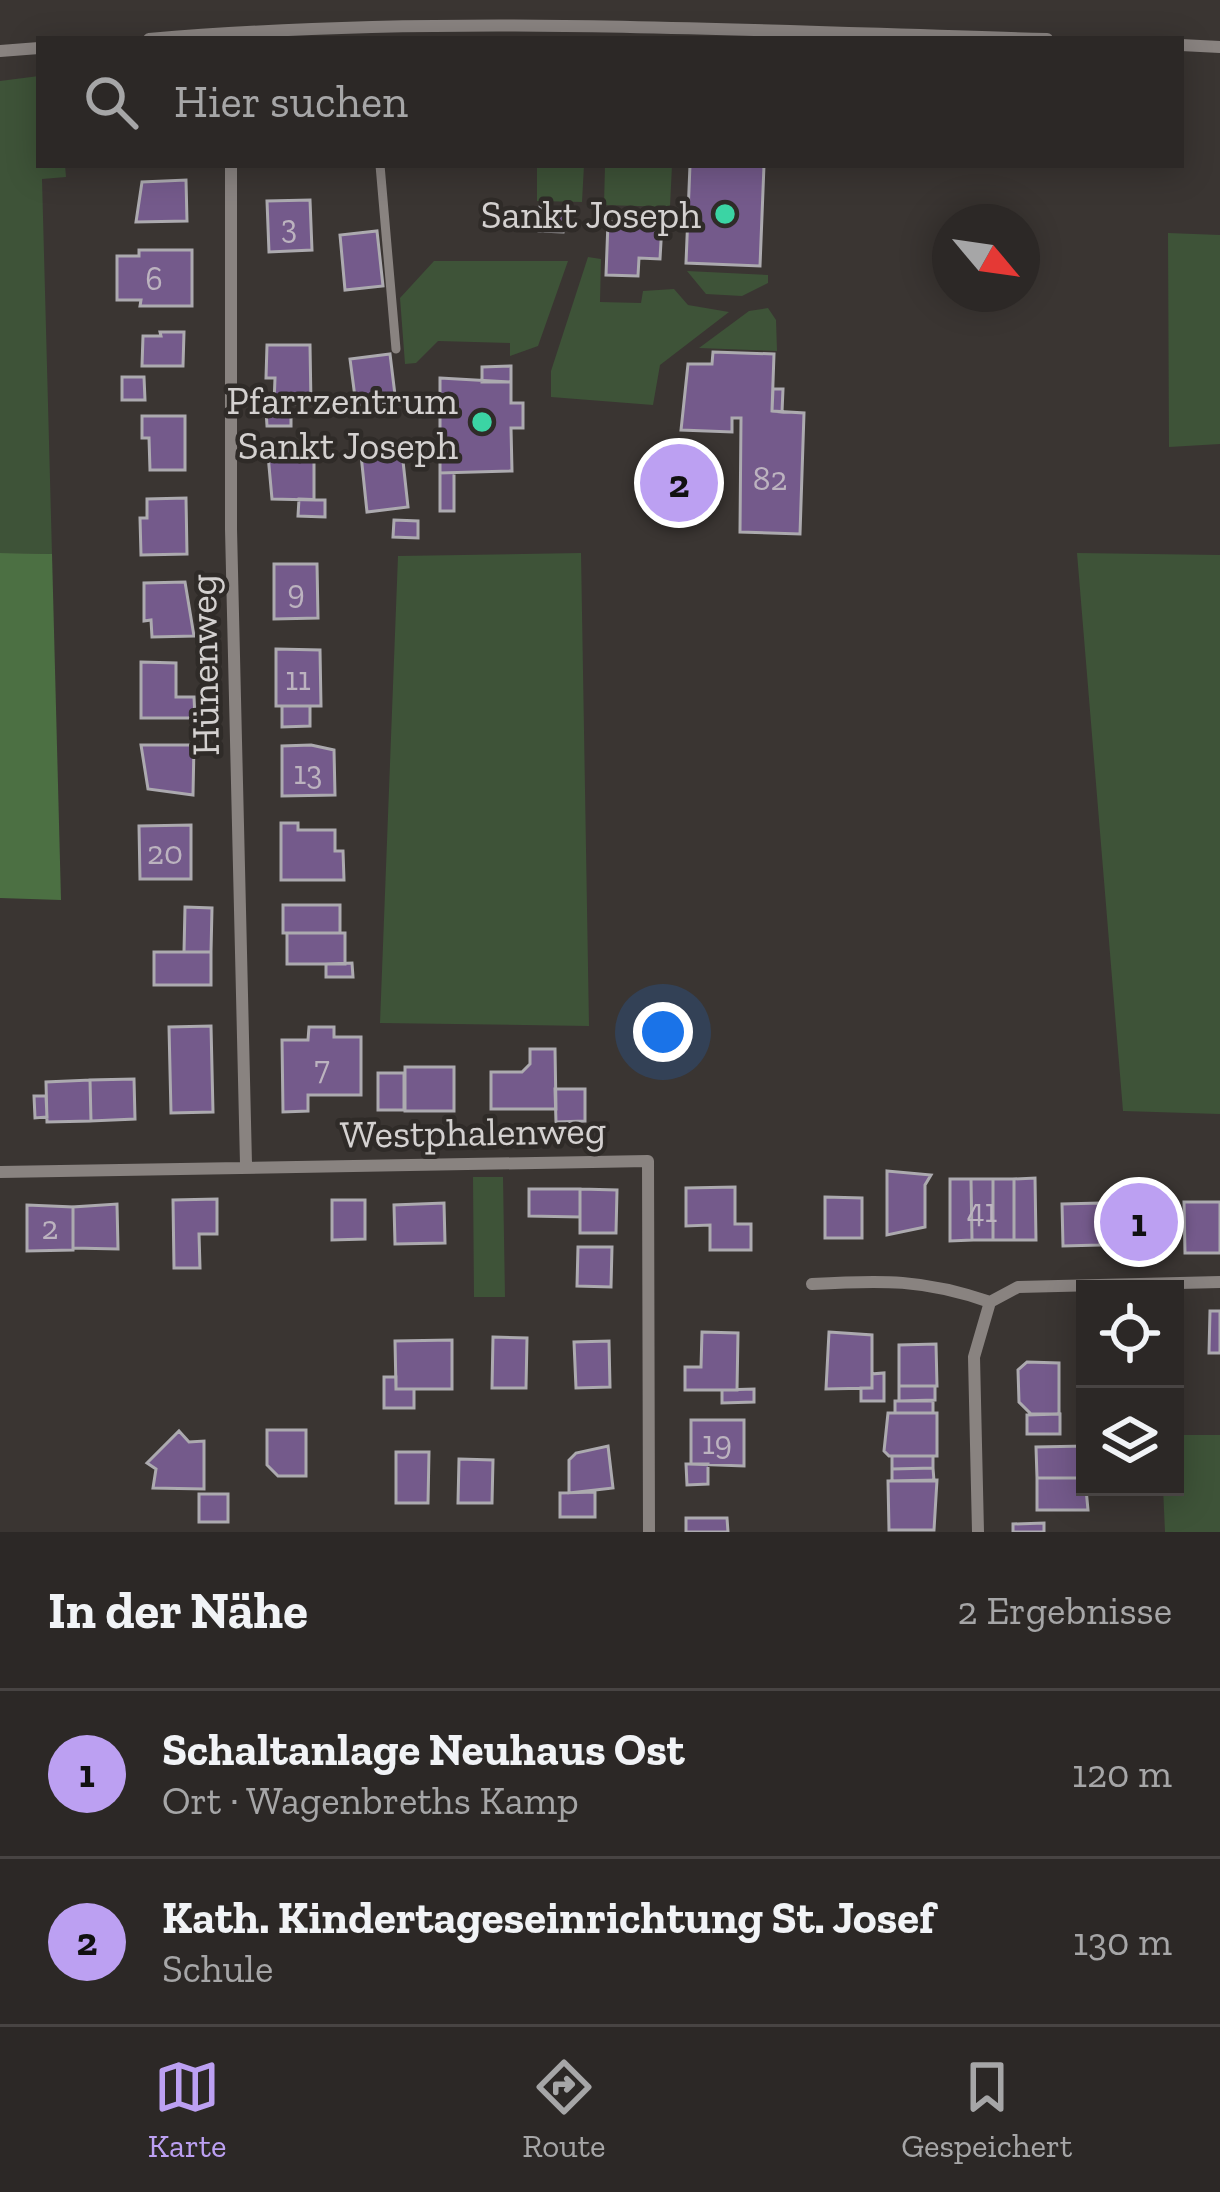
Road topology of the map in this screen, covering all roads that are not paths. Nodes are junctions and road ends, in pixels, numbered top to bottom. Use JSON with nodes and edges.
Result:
{"nodes":[{"id":1,"x":367,"y":23,"type":"junction"},
{"id":2,"x":231,"y":35,"type":"edge"},
{"id":3,"x":368,"y":36,"type":"edge"},
{"id":4,"x":968,"y":36,"type":"edge"},
{"id":5,"x":1184,"y":45,"type":"edge"},
{"id":6,"x":1220,"y":47,"type":"edge"},
{"id":7,"x":36,"y":48,"type":"edge"},
{"id":8,"x":0,"y":51,"type":"edge"},
{"id":9,"x":231,"y":168,"type":"edge"},
{"id":10,"x":380,"y":168,"type":"edge"},
{"id":11,"x":396,"y":349,"type":"dead end"},
{"id":12,"x":245,"y":1164,"type":"junction"},
{"id":13,"x":0,"y":1172,"type":"edge"},
{"id":14,"x":1220,"y":1282,"type":"edge"},
{"id":15,"x":812,"y":1284,"type":"dead end"},
{"id":16,"x":990,"y":1302,"type":"junction"},
{"id":17,"x":649,"y":1532,"type":"edge"},
{"id":18,"x":978,"y":1532,"type":"edge"}],
"edges":[{"from":1,"to":2,"type":"street"},
{"from":1,"to":3,"type":"lane"},
{"from":1,"to":4,"type":"street"},
{"from":5,"to":6,"type":"street"},
{"from":7,"to":8,"type":"street"},
{"from":9,"to":12,"type":"street","name":"Hünenweg"},
{"from":10,"to":11,"type":"lane"},
{"from":12,"to":13,"type":"street","name":"Westphalenweg"},
{"from":12,"to":17,"type":"street","name":"Westphalenweg"},
{"from":14,"to":16,"type":"street"},
{"from":15,"to":16,"type":"street"},
{"from":16,"to":18,"type":"street"}]}
